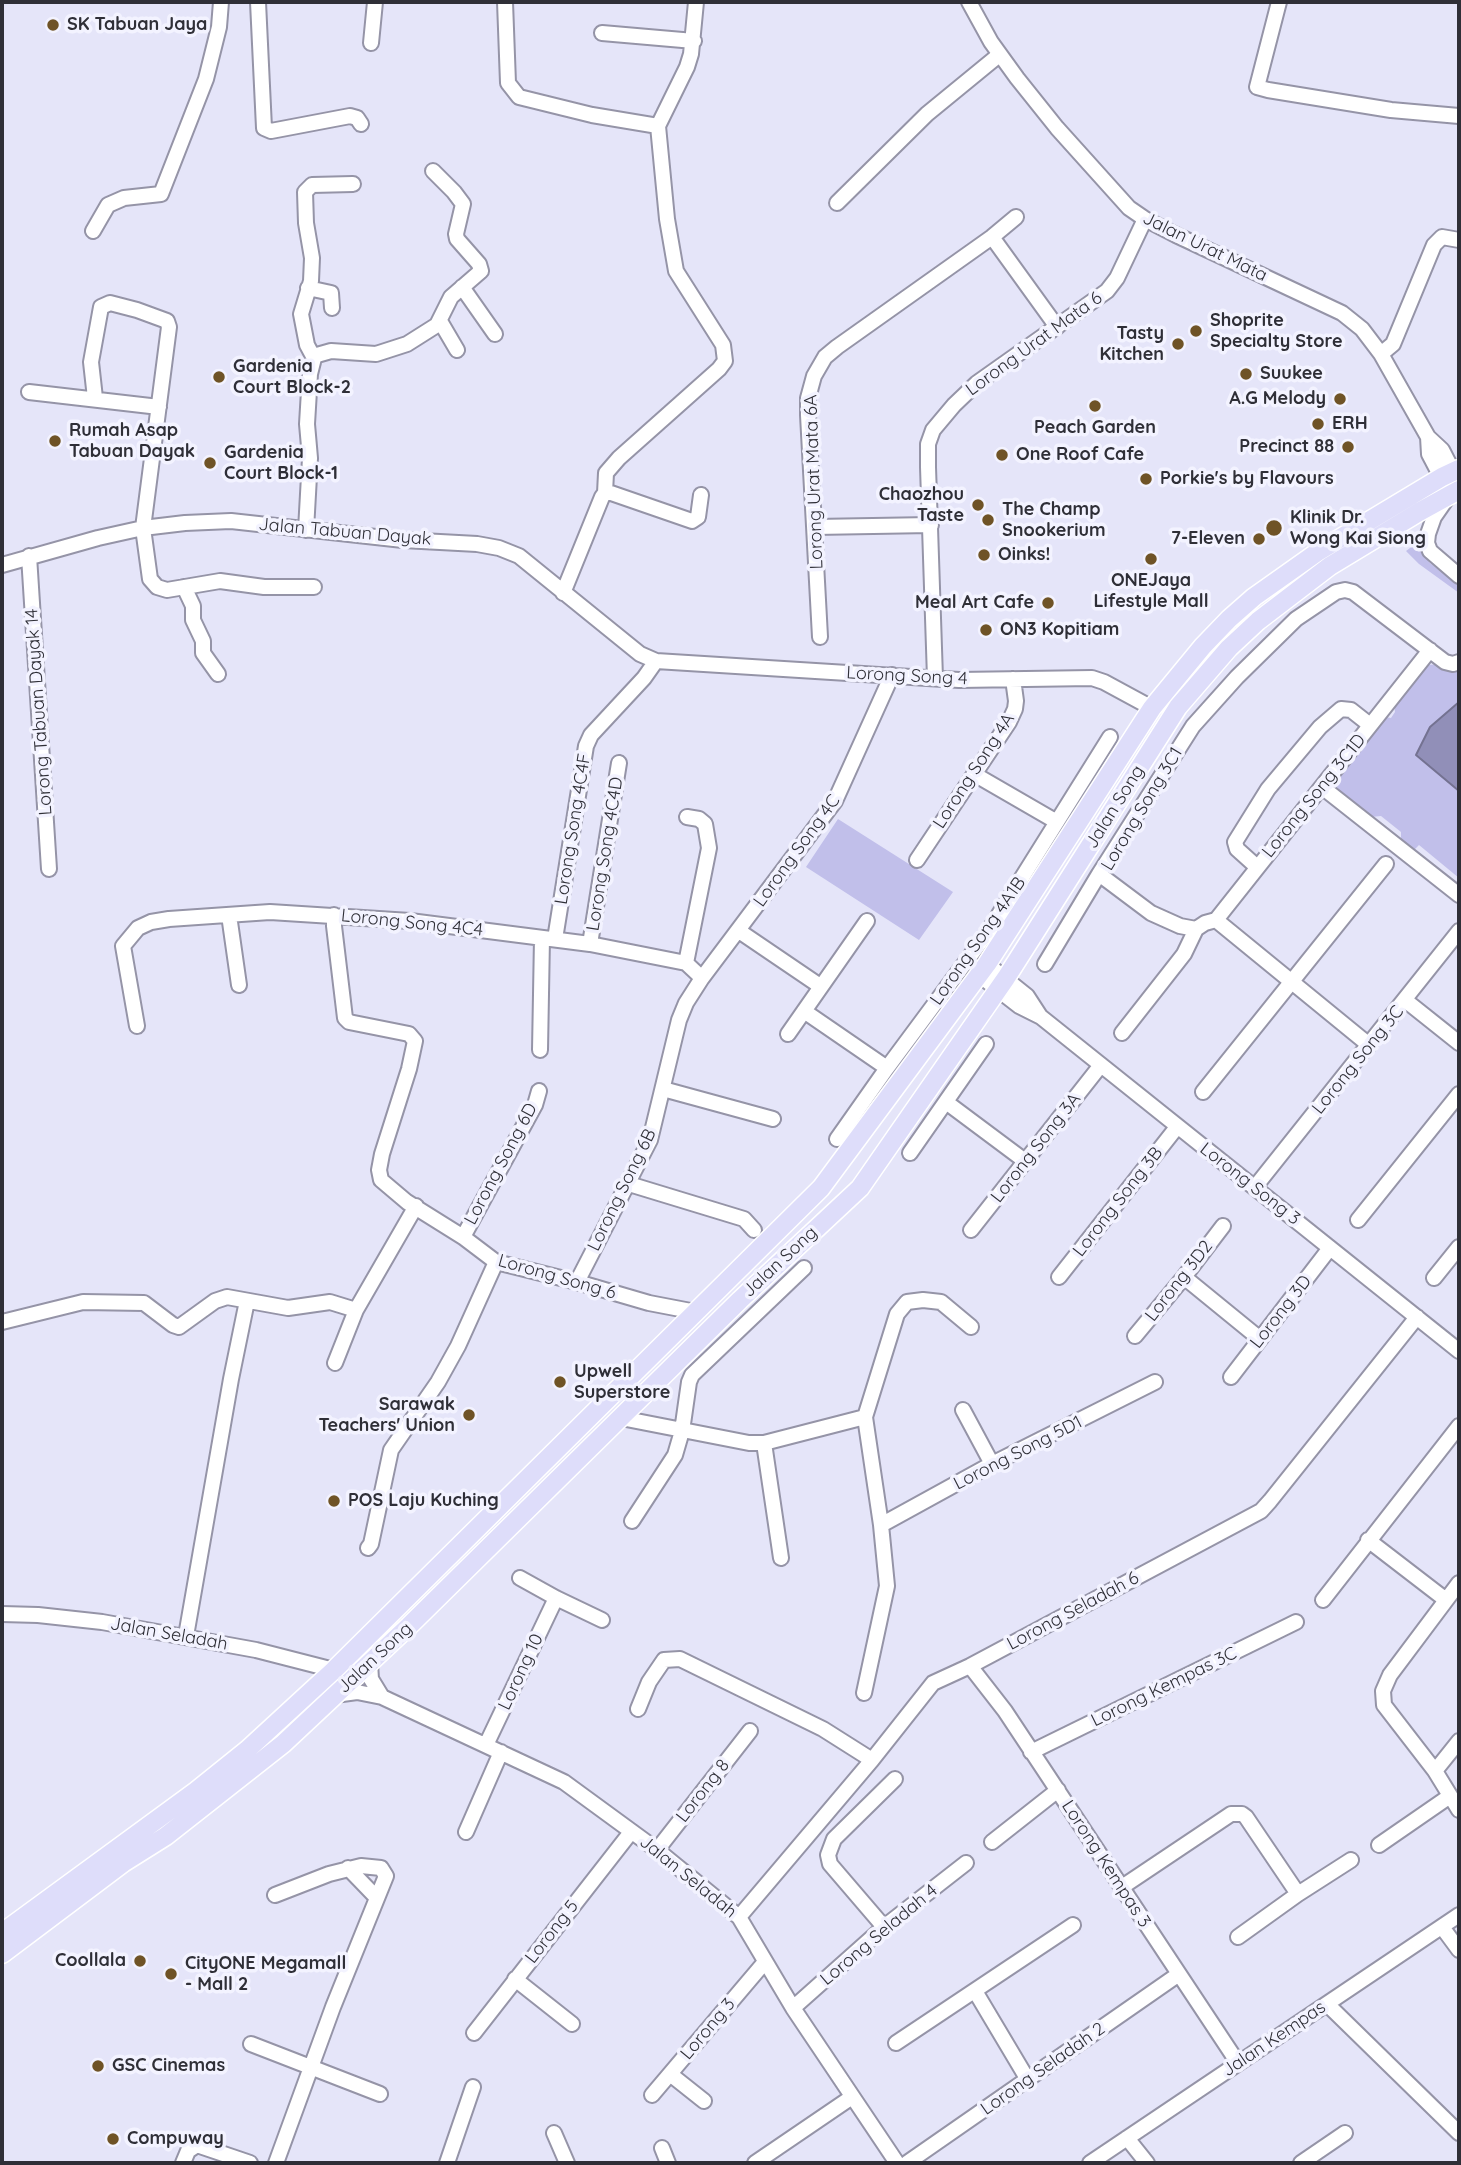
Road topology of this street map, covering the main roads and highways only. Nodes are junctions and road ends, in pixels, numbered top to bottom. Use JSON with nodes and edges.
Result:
{"nodes":[{"id":1,"x":1454,"y":481,"type":"edge"},
{"id":2,"x":740,"y":1300,"type":"junction"},
{"id":3,"x":696,"y":1312,"type":"junction"},
{"id":4,"x":591,"y":1416,"type":"junction"},
{"id":5,"x":621,"y":1418,"type":"junction"},
{"id":6,"x":2,"y":1933,"type":"edge"},
{"id":7,"x":2,"y":1954,"type":"edge"}],
"edges":[{"from":1,"to":2,"type":"main road","name":"Jalan Song"},
{"from":1,"to":3,"type":"main road","name":"Jalan Song"},
{"from":2,"to":3,"type":"main road"},
{"from":2,"to":5,"type":"main road","name":"Jalan Song"},
{"from":3,"to":4,"type":"main road","name":"Jalan Song"},
{"from":4,"to":5,"type":"main road"},
{"from":4,"to":6,"type":"main road","name":"Jalan Song"},
{"from":5,"to":7,"type":"main road","name":"Jalan Song"}]}
